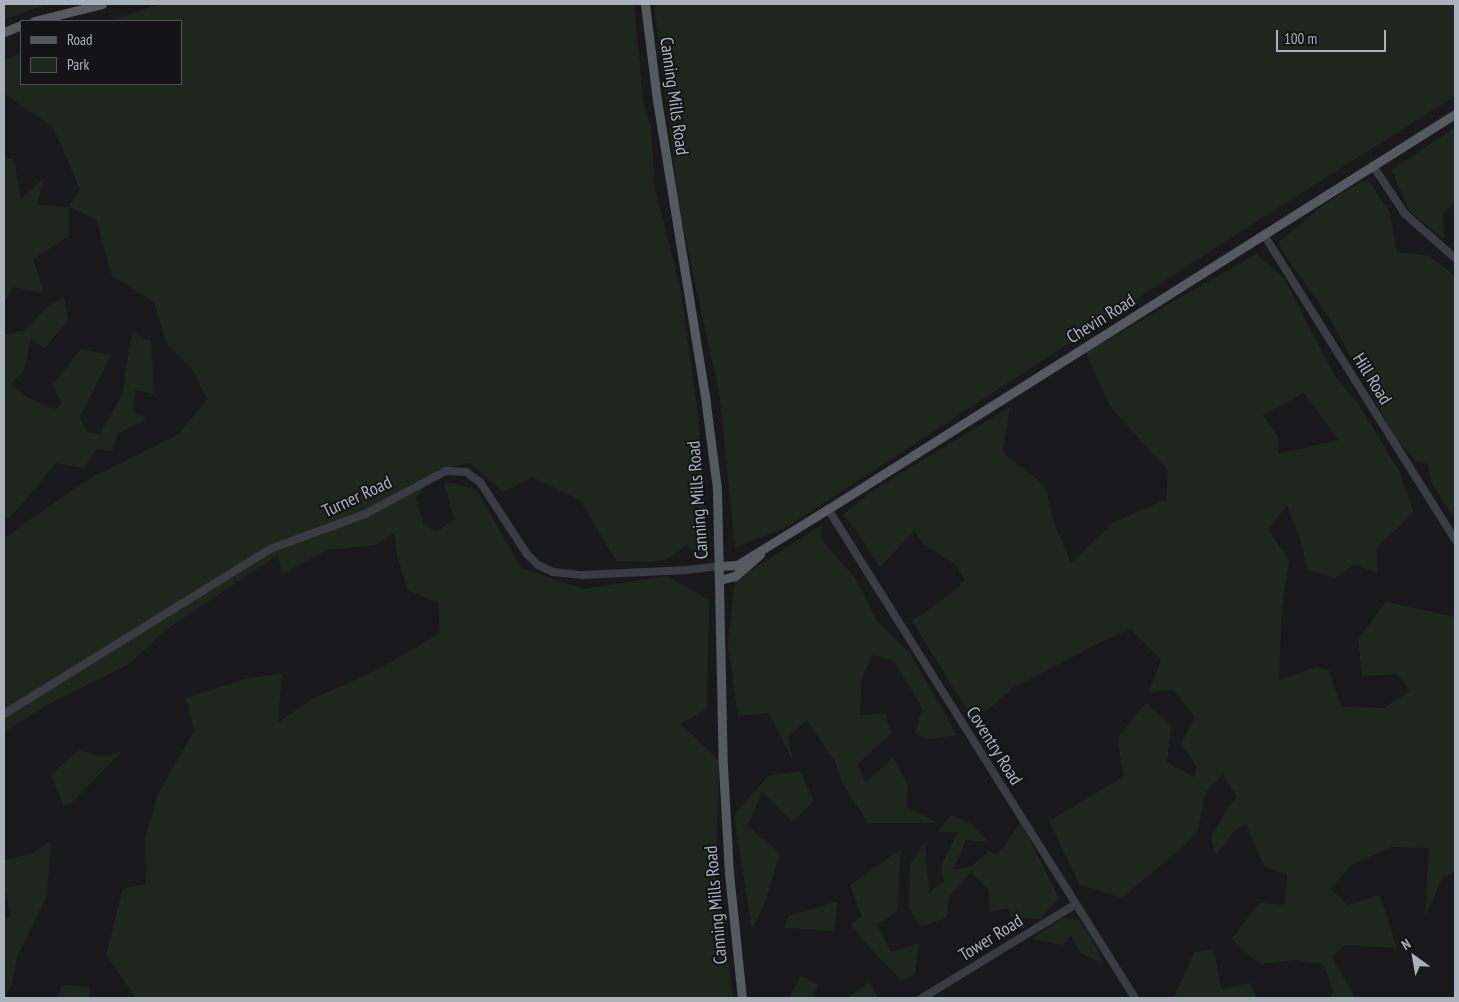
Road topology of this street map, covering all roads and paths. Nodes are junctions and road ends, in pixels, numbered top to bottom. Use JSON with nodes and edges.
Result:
{"nodes":[{"id":1,"x":102,"y":4,"type":"edge"},
{"id":2,"x":645,"y":4,"type":"edge"},
{"id":3,"x":38,"y":20,"type":"edge"},
{"id":4,"x":20,"y":25,"type":"edge"},
{"id":5,"x":4,"y":32,"type":"edge"},
{"id":6,"x":1455,"y":114,"type":"edge"},
{"id":7,"x":1374,"y":166,"type":"junction"},
{"id":8,"x":1264,"y":235,"type":"junction"},
{"id":9,"x":1455,"y":258,"type":"edge"},
{"id":10,"x":828,"y":510,"type":"junction"},
{"id":11,"x":1455,"y":540,"type":"edge"},
{"id":12,"x":763,"y":549,"type":"junction"},
{"id":13,"x":719,"y":566,"type":"junction"},
{"id":14,"x":719,"y":580,"type":"junction"},
{"id":15,"x":4,"y":714,"type":"edge"},
{"id":16,"x":1076,"y":904,"type":"junction"},
{"id":17,"x":742,"y":998,"type":"edge"},
{"id":18,"x":922,"y":998,"type":"edge"},
{"id":19,"x":1135,"y":998,"type":"edge"}],
"edges":[{"from":1,"to":3,"type":"main road"},
{"from":2,"to":13,"type":"main road","name":"Canning Mills Road"},
{"from":4,"to":5,"type":"main road"},
{"from":6,"to":7,"type":"main road","name":"Chevin Road"},
{"from":7,"to":8,"type":"main road","name":"Chevin Road"},
{"from":7,"to":9,"type":"street"},
{"from":8,"to":10,"type":"main road","name":"Chevin Road"},
{"from":8,"to":11,"type":"street","name":"Hill Road"},
{"from":10,"to":12,"type":"main road","name":"Chevin Road"},
{"from":10,"to":16,"type":"street","name":"Coventry Road"},
{"from":12,"to":13,"type":"main road","name":"Chevin Road"},
{"from":12,"to":14,"type":"main road","name":"Chevin Road"},
{"from":13,"to":14,"type":"main road","name":"Canning Mills Road"},
{"from":13,"to":15,"type":"street","name":"Turner Road"},
{"from":14,"to":17,"type":"main road","name":"Canning Mills Road"},
{"from":16,"to":18,"type":"street","name":"Tower Road"},
{"from":16,"to":19,"type":"street","name":"Coventry Road"}]}
